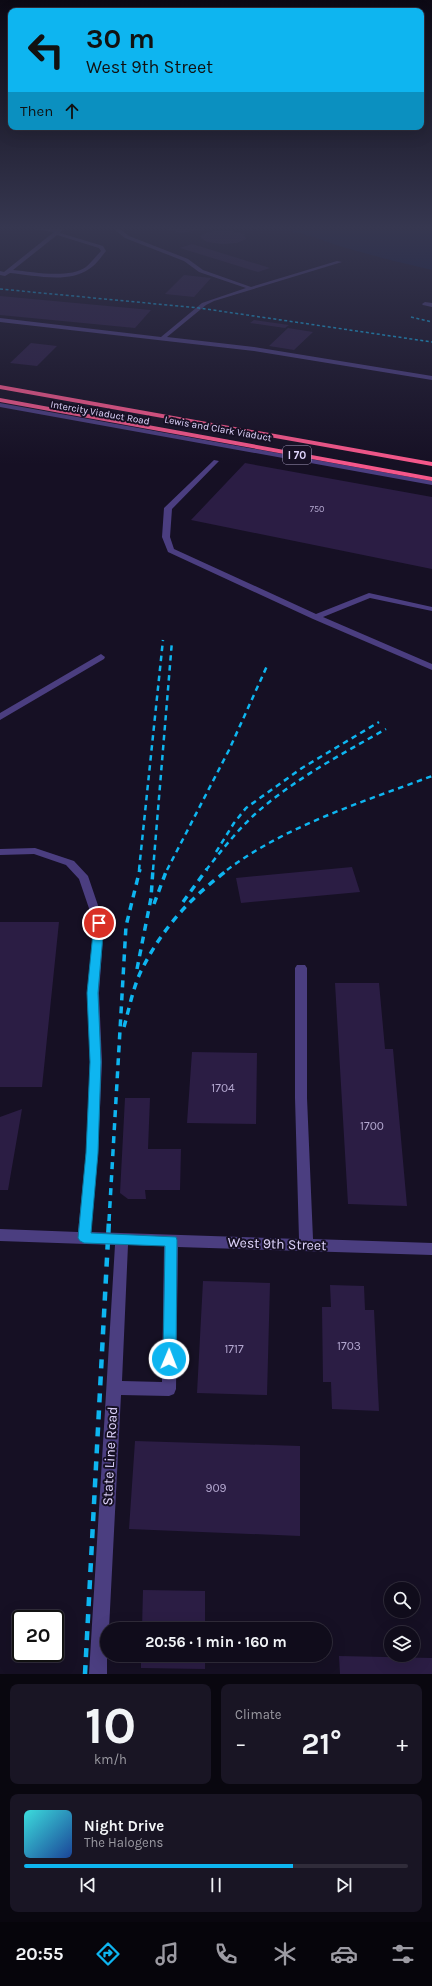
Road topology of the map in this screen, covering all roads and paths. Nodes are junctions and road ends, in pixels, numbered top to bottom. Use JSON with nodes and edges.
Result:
{"nodes":[{"id":1,"x":200,"y":307,"type":"edge"},
{"id":2,"x":1,"y":321,"type":"edge"},
{"id":3,"x":164,"y":338,"type":"junction"},
{"id":4,"x":432,"y":378,"type":"edge"},
{"id":5,"x":0,"y":387,"type":"edge"},
{"id":6,"x":0,"y":400,"type":"edge"},
{"id":7,"x":0,"y":405,"type":"edge"},
{"id":8,"x":216,"y":461,"type":"dead end"},
{"id":9,"x":432,"y":464,"type":"edge"},
{"id":10,"x":432,"y":479,"type":"edge"},
{"id":11,"x":432,"y":483,"type":"edge"},
{"id":12,"x":432,"y":609,"type":"edge"},
{"id":13,"x":316,"y":617,"type":"junction"},
{"id":14,"x":102,"y":657,"type":"dead end"},
{"id":15,"x":432,"y":666,"type":"edge"},
{"id":16,"x":0,"y":717,"type":"edge"},
{"id":17,"x":0,"y":852,"type":"edge"},
{"id":18,"x":301,"y":968,"type":"dead end"},
{"id":19,"x":0,"y":1235,"type":"edge"},
{"id":20,"x":84,"y":1238,"type":"junction"},
{"id":21,"x":122,"y":1239,"type":"junction"},
{"id":22,"x":171,"y":1240,"type":"junction"},
{"id":23,"x":306,"y":1244,"type":"junction"},
{"id":24,"x":432,"y":1248,"type":"edge"},
{"id":25,"x":114,"y":1388,"type":"junction"},
{"id":26,"x":98,"y":1674,"type":"edge"}],
"edges":[{"from":1,"to":3,"type":"street"},
{"from":2,"to":3,"type":"street"},
{"from":3,"to":4,"type":"street"},
{"from":5,"to":9,"type":"highway","name":"Lewis and Clark Viaduct","number":"I 70"},
{"from":6,"to":10,"type":"highway","name":"Lewis and Clark Viaduct","number":"I 70"},
{"from":7,"to":11,"type":"street","name":"Intercity Viaduct Road"},
{"from":8,"to":13,"type":"street"},
{"from":12,"to":13,"type":"street"},
{"from":13,"to":15,"type":"street"},
{"from":14,"to":16,"type":"street"},
{"from":17,"to":20,"type":"street"},
{"from":18,"to":23,"type":"street"},
{"from":19,"to":20,"type":"street","name":"West 9th Street"},
{"from":20,"to":21,"type":"street","name":"West 9th Street"},
{"from":21,"to":22,"type":"street","name":"West 9th Street"},
{"from":21,"to":25,"type":"street","name":"State Line Road"},
{"from":22,"to":23,"type":"street","name":"West 9th Street"},
{"from":22,"to":25,"type":"street"},
{"from":23,"to":24,"type":"street","name":"West 9th Street"},
{"from":25,"to":26,"type":"street","name":"State Line Road"}]}
